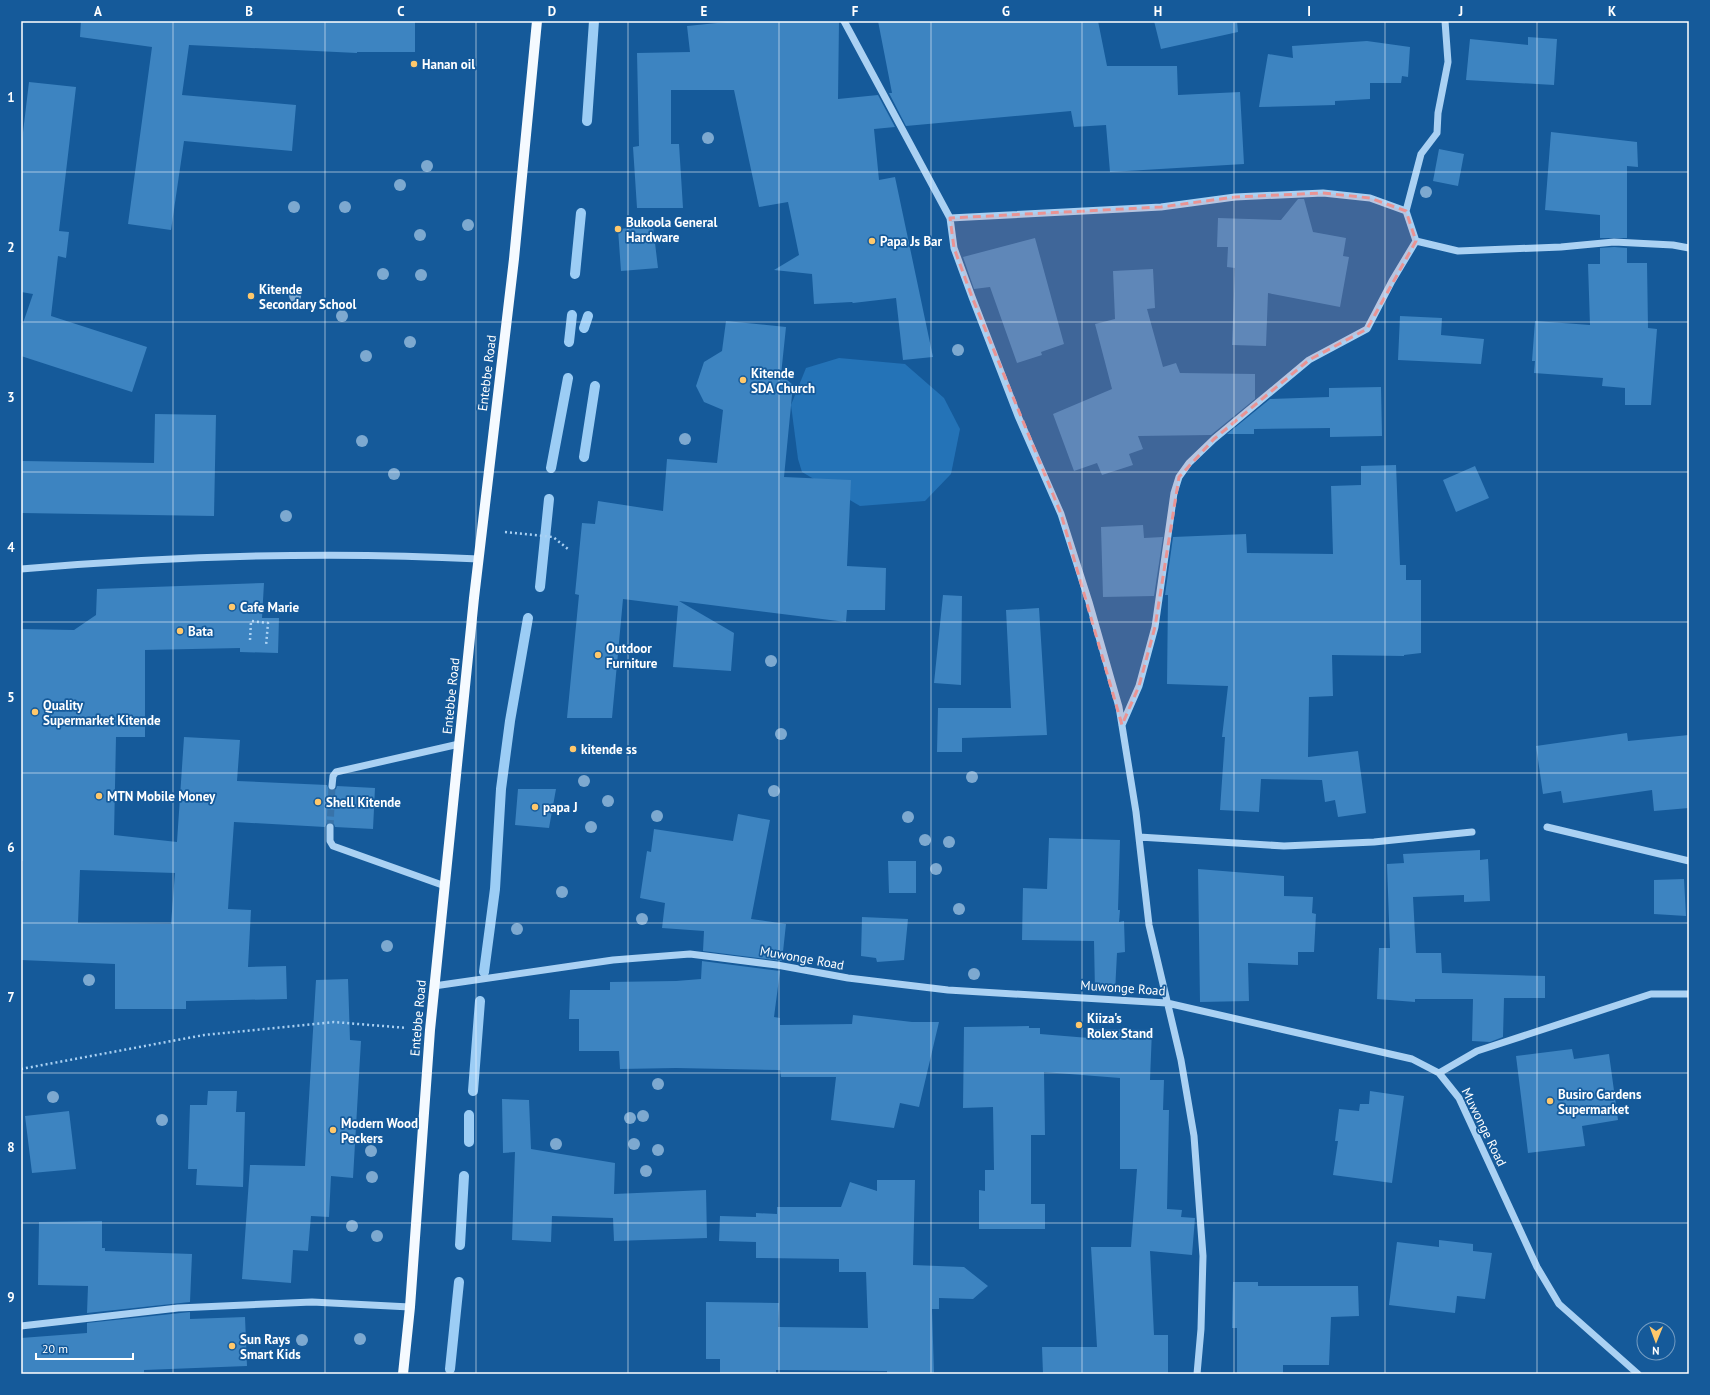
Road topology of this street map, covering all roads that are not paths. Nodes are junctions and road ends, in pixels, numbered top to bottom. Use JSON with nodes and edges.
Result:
{"nodes":[{"id":1,"x":537,"y":21,"type":"edge"},
{"id":2,"x":844,"y":21,"type":"edge"},
{"id":3,"x":1445,"y":21,"type":"edge"},
{"id":4,"x":1406,"y":211,"type":"junction"},
{"id":5,"x":950,"y":218,"type":"junction"},
{"id":6,"x":1416,"y":241,"type":"junction"},
{"id":7,"x":1689,"y":248,"type":"edge"},
{"id":8,"x":479,"y":558,"type":"junction"},
{"id":9,"x":21,"y":569,"type":"edge"},
{"id":10,"x":1122,"y":725,"type":"junction"},
{"id":11,"x":460,"y":744,"type":"junction"},
{"id":12,"x":332,"y":786,"type":"tunnel mouth"},
{"id":13,"x":330,"y":827,"type":"tunnel mouth"},
{"id":14,"x":1547,"y":827,"type":"dead end"},
{"id":15,"x":1472,"y":832,"type":"dead end"},
{"id":16,"x":1139,"y":837,"type":"junction"},
{"id":17,"x":1689,"y":861,"type":"edge"},
{"id":18,"x":444,"y":886,"type":"junction"},
{"id":19,"x":434,"y":986,"type":"junction"},
{"id":20,"x":1689,"y":994,"type":"edge"},
{"id":21,"x":1167,"y":1003,"type":"junction"},
{"id":22,"x":1439,"y":1073,"type":"junction"},
{"id":23,"x":410,"y":1307,"type":"junction"},
{"id":24,"x":21,"y":1326,"type":"edge"},
{"id":25,"x":404,"y":1374,"type":"edge"},
{"id":26,"x":1197,"y":1374,"type":"edge"},
{"id":27,"x":1638,"y":1374,"type":"edge"}],
"edges":[{"from":1,"to":8,"type":"main road","name":"Entebbe Road"},
{"from":2,"to":5,"type":"street"},
{"from":3,"to":4,"type":"street"},
{"from":4,"to":5,"type":"street"},
{"from":4,"to":6,"type":"street"},
{"from":5,"to":10,"type":"street"},
{"from":6,"to":7,"type":"street"},
{"from":6,"to":10,"type":"street"},
{"from":8,"to":9,"type":"street"},
{"from":8,"to":11,"type":"main road","name":"Entebbe Road"},
{"from":10,"to":16,"type":"street"},
{"from":11,"to":12,"type":"street"},
{"from":11,"to":18,"type":"main road","name":"Entebbe Road"},
{"from":13,"to":18,"type":"street"},
{"from":14,"to":17,"type":"street"},
{"from":15,"to":16,"type":"street"},
{"from":16,"to":21,"type":"street"},
{"from":18,"to":19,"type":"main road","name":"Entebbe Road"},
{"from":19,"to":21,"type":"street","name":"Muwonge Road"},
{"from":19,"to":23,"type":"main road","name":"Entebbe Road"},
{"from":20,"to":22,"type":"street"},
{"from":21,"to":22,"type":"street","name":"Muwonge Road"},
{"from":21,"to":26,"type":"street"},
{"from":22,"to":27,"type":"street","name":"Muwonge Road"},
{"from":23,"to":24,"type":"street"},
{"from":23,"to":25,"type":"main road","name":"Entebbe Road"}]}
